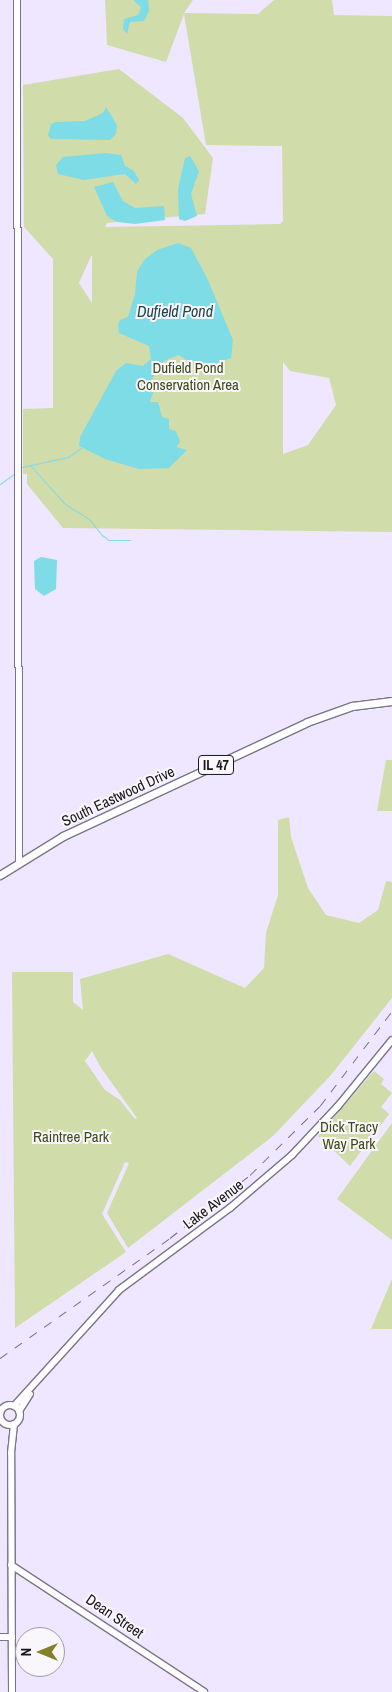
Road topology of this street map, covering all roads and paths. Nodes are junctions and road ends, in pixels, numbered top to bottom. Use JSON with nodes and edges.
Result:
{"nodes":[{"id":1,"x":17,"y":0,"type":"edge"},
{"id":2,"x":392,"y":701,"type":"edge"},
{"id":3,"x":19,"y":862,"type":"junction"},
{"id":4,"x":0,"y":874,"type":"edge"},
{"id":5,"x":392,"y":1040,"type":"edge"},
{"id":6,"x":17,"y":1409,"type":"junction"},
{"id":7,"x":0,"y":1412,"type":"edge"},
{"id":8,"x":2,"y":1423,"type":"edge"},
{"id":9,"x":14,"y":1424,"type":"junction"},
{"id":10,"x":11,"y":1453,"type":"junction"},
{"id":11,"x":11,"y":1565,"type":"junction"},
{"id":12,"x":0,"y":1636,"type":"edge"},
{"id":13,"x":12,"y":1636,"type":"junction"},
{"id":14,"x":12,"y":1692,"type":"edge"},
{"id":15,"x":204,"y":1692,"type":"edge"}],
"edges":[{"from":1,"to":3,"type":"street"},
{"from":2,"to":3,"type":"main road","name":"South Eastwood Drive","number":"IL 47"},
{"from":3,"to":4,"type":"main road","name":"South Eastwood Drive","number":"IL 47"},
{"from":5,"to":6,"type":"street","name":"Lake Avenue"},
{"from":6,"to":7,"type":"street"},
{"from":6,"to":9,"type":"street"},
{"from":7,"to":8,"type":"street"},
{"from":8,"to":9,"type":"street"},
{"from":8,"to":10,"type":"street"},
{"from":9,"to":10,"type":"street"},
{"from":10,"to":11,"type":"street"},
{"from":11,"to":13,"type":"street"},
{"from":11,"to":15,"type":"street","name":"Dean Street"},
{"from":12,"to":13,"type":"street"},
{"from":13,"to":14,"type":"street"}]}
